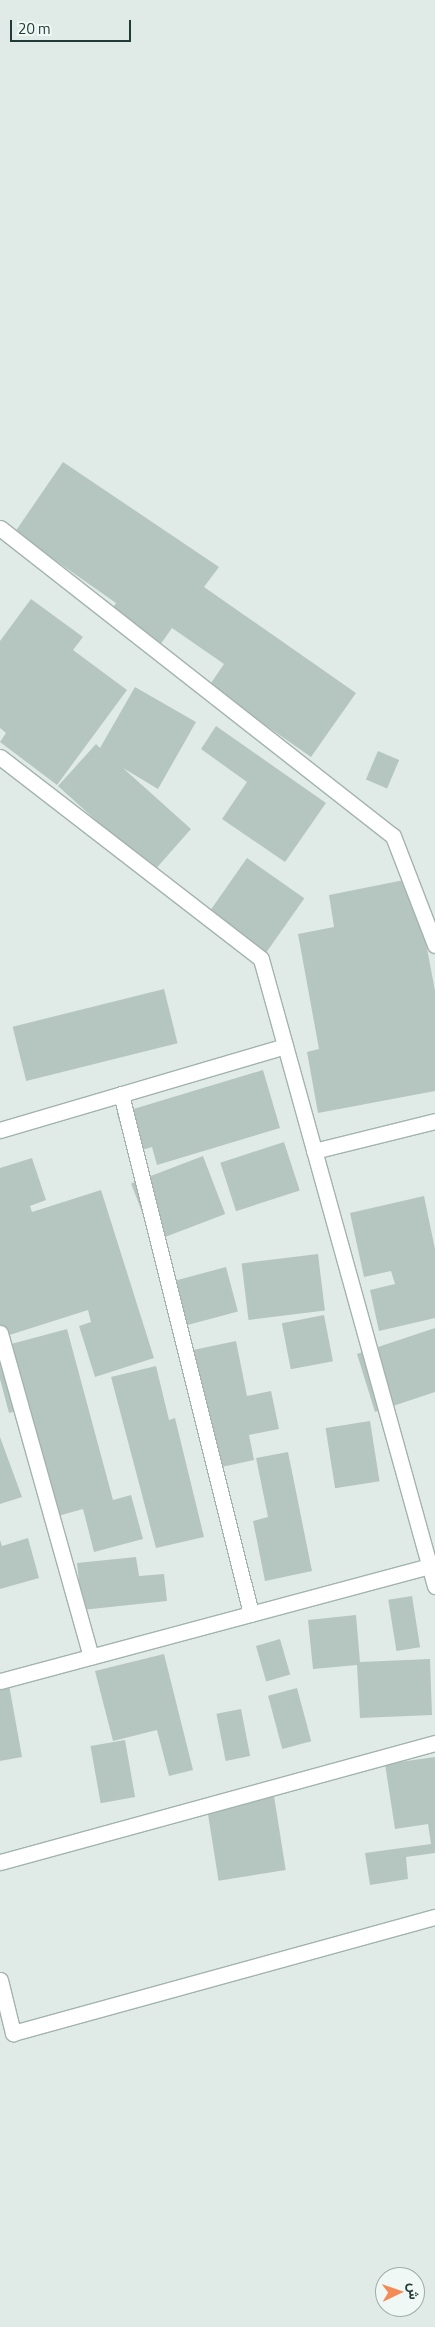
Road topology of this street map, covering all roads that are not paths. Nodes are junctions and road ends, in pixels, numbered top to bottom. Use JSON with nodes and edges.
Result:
{"nodes":[{"id":1,"x":0,"y":528,"type":"edge"},
{"id":2,"x":0,"y":758,"type":"edge"},
{"id":3,"x":435,"y":945,"type":"edge"},
{"id":4,"x":285,"y":1046,"type":"junction"},
{"id":5,"x":122,"y":1094,"type":"junction"},
{"id":6,"x":435,"y":1121,"type":"edge"},
{"id":7,"x":0,"y":1130,"type":"edge"},
{"id":8,"x":314,"y":1150,"type":"junction"},
{"id":9,"x":0,"y":1334,"type":"edge"},
{"id":10,"x":430,"y":1566,"type":"junction"},
{"id":11,"x":435,"y":1586,"type":"edge"},
{"id":12,"x":251,"y":1614,"type":"junction"},
{"id":13,"x":91,"y":1656,"type":"junction"},
{"id":14,"x":0,"y":1681,"type":"edge"},
{"id":15,"x":435,"y":1743,"type":"edge"},
{"id":16,"x":0,"y":1862,"type":"edge"},
{"id":17,"x":435,"y":1917,"type":"edge"},
{"id":18,"x":0,"y":1980,"type":"edge"}],
"edges":[{"from":1,"to":3,"type":"street"},
{"from":2,"to":4,"type":"street"},
{"from":4,"to":5,"type":"street"},
{"from":4,"to":8,"type":"street"},
{"from":5,"to":7,"type":"street"},
{"from":5,"to":12,"type":"street"},
{"from":6,"to":8,"type":"street"},
{"from":8,"to":10,"type":"street"},
{"from":9,"to":13,"type":"street"},
{"from":10,"to":11,"type":"street"},
{"from":10,"to":12,"type":"street"},
{"from":12,"to":13,"type":"street"},
{"from":13,"to":14,"type":"street"},
{"from":15,"to":16,"type":"street"},
{"from":17,"to":18,"type":"street"}]}
